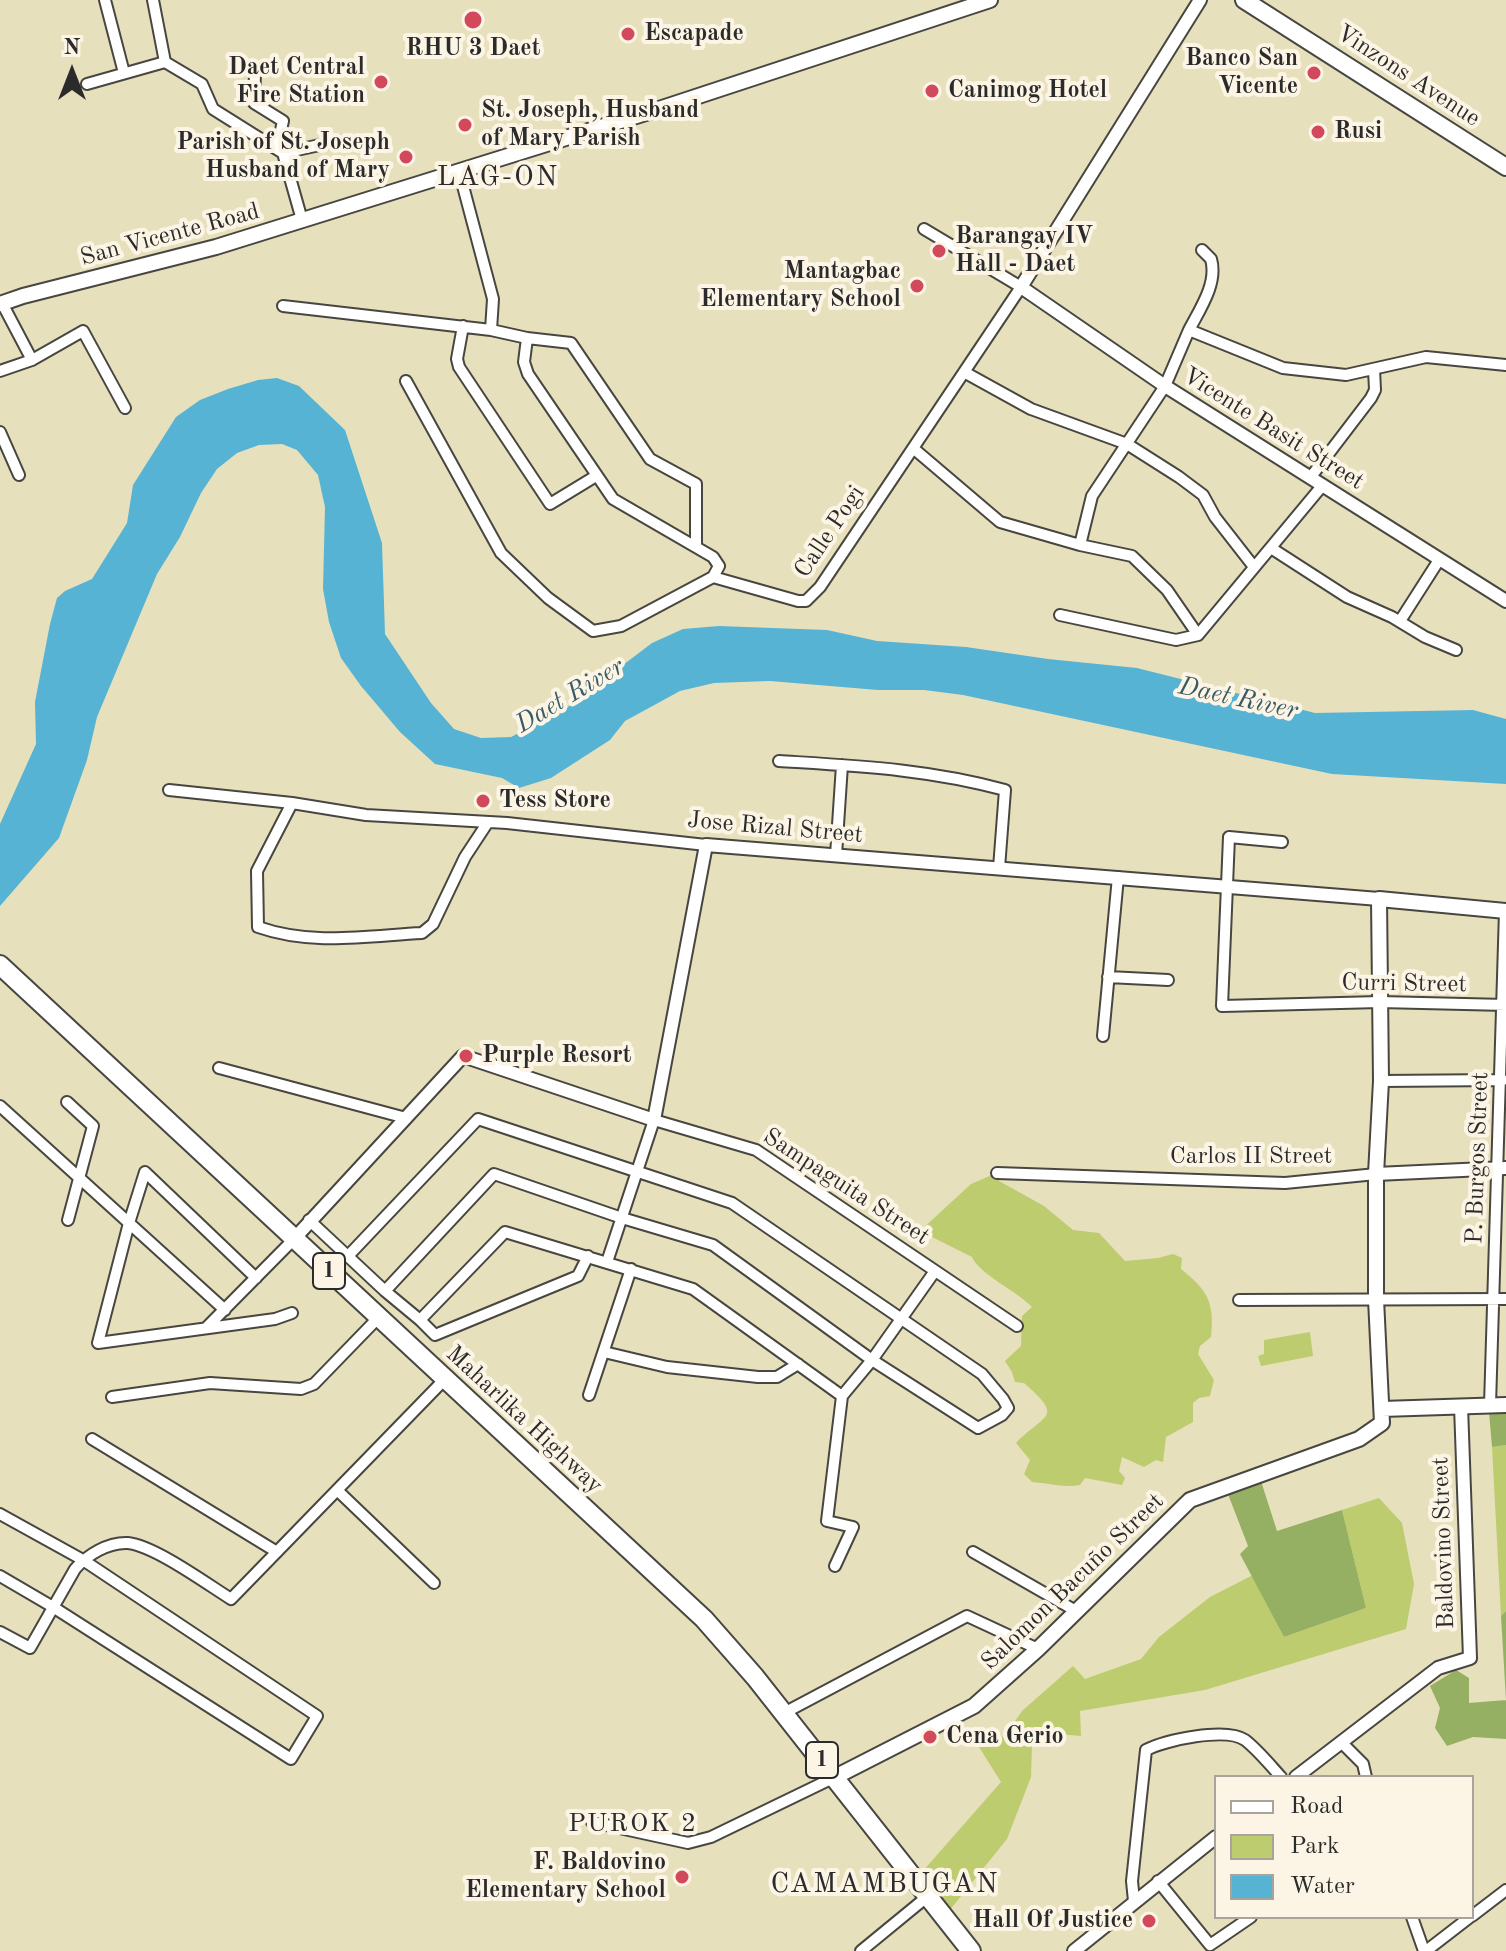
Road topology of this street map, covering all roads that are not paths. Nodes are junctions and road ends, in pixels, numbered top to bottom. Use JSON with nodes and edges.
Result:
{"nodes":[{"id":1,"x":105,"y":0,"type":"edge"},
{"id":2,"x":153,"y":0,"type":"edge"},
{"id":3,"x":990,"y":0,"type":"edge"},
{"id":4,"x":1200,"y":0,"type":"edge"},
{"id":5,"x":1244,"y":0,"type":"edge"},
{"id":6,"x":165,"y":62,"type":"junction"},
{"id":7,"x":124,"y":73,"type":"junction"},
{"id":8,"x":255,"y":73,"type":"dead end"},
{"id":9,"x":87,"y":84,"type":"dead end"},
{"id":10,"x":338,"y":141,"type":"dead end"},
{"id":11,"x":280,"y":151,"type":"junction"},
{"id":12,"x":1506,"y":167,"type":"edge"},
{"id":13,"x":459,"y":171,"type":"junction"},
{"id":14,"x":302,"y":220,"type":"junction"},
{"id":15,"x":924,"y":229,"type":"dead end"},
{"id":16,"x":1202,"y":250,"type":"dead end"},
{"id":17,"x":1021,"y":287,"type":"junction"},
{"id":18,"x":1,"y":304,"type":"edge"},
{"id":19,"x":283,"y":306,"type":"dead end"},
{"id":20,"x":463,"y":326,"type":"junction"},
{"id":21,"x":491,"y":330,"type":"junction"},
{"id":22,"x":1189,"y":330,"type":"junction"},
{"id":23,"x":527,"y":338,"type":"junction"},
{"id":24,"x":32,"y":360,"type":"junction"},
{"id":25,"x":1506,"y":365,"type":"edge"},
{"id":26,"x":1374,"y":369,"type":"junction"},
{"id":27,"x":0,"y":371,"type":"edge"},
{"id":28,"x":964,"y":372,"type":"junction"},
{"id":29,"x":406,"y":381,"type":"dead end"},
{"id":30,"x":1165,"y":386,"type":"junction"},
{"id":31,"x":125,"y":408,"type":"dead end"},
{"id":32,"x":0,"y":432,"type":"edge"},
{"id":33,"x":1127,"y":444,"type":"junction"},
{"id":34,"x":913,"y":448,"type":"junction"},
{"id":35,"x":5,"y":458,"type":"edge"},
{"id":36,"x":19,"y":475,"type":"dead end"},
{"id":37,"x":596,"y":476,"type":"junction"},
{"id":38,"x":1310,"y":478,"type":"junction"},
{"id":39,"x":1322,"y":486,"type":"junction"},
{"id":40,"x":1080,"y":545,"type":"junction"},
{"id":41,"x":696,"y":547,"type":"junction"},
{"id":42,"x":1271,"y":548,"type":"junction"},
{"id":43,"x":1439,"y":560,"type":"junction"},
{"id":44,"x":1254,"y":567,"type":"junction"},
{"id":45,"x":713,"y":577,"type":"junction"},
{"id":46,"x":1506,"y":601,"type":"edge"},
{"id":47,"x":1060,"y":615,"type":"dead end"},
{"id":48,"x":1400,"y":621,"type":"junction"},
{"id":49,"x":1198,"y":635,"type":"junction"},
{"id":50,"x":1456,"y":650,"type":"dead end"},
{"id":51,"x":779,"y":761,"type":"dead end"},
{"id":52,"x":842,"y":765,"type":"junction"},
{"id":53,"x":169,"y":790,"type":"dead end"},
{"id":54,"x":292,"y":803,"type":"junction"},
{"id":55,"x":488,"y":822,"type":"junction"},
{"id":56,"x":1282,"y":842,"type":"dead end"},
{"id":57,"x":706,"y":845,"type":"junction"},
{"id":58,"x":836,"y":855,"type":"junction"},
{"id":59,"x":999,"y":868,"type":"junction"},
{"id":60,"x":1118,"y":877,"type":"junction"},
{"id":61,"x":1225,"y":886,"type":"junction"},
{"id":62,"x":1379,"y":899,"type":"junction"},
{"id":63,"x":1506,"y":911,"type":"edge"},
{"id":64,"x":0,"y":965,"type":"edge"},
{"id":65,"x":1108,"y":977,"type":"junction"},
{"id":66,"x":1168,"y":980,"type":"dead end"},
{"id":67,"x":1380,"y":1002,"type":"junction"},
{"id":68,"x":1504,"y":1005,"type":"edge"},
{"id":69,"x":1103,"y":1036,"type":"dead end"},
{"id":70,"x":219,"y":1068,"type":"dead end"},
{"id":71,"x":1503,"y":1080,"type":"edge"},
{"id":72,"x":1381,"y":1081,"type":"junction"},
{"id":73,"x":67,"y":1102,"type":"dead end"},
{"id":74,"x":0,"y":1106,"type":"edge"},
{"id":75,"x":406,"y":1118,"type":"junction"},
{"id":76,"x":654,"y":1120,"type":"junction"},
{"id":77,"x":1502,"y":1168,"type":"edge"},
{"id":78,"x":638,"y":1172,"type":"junction"},
{"id":79,"x":997,"y":1173,"type":"dead end"},
{"id":80,"x":1376,"y":1174,"type":"junction"},
{"id":81,"x":78,"y":1177,"type":"junction"},
{"id":82,"x":622,"y":1218,"type":"junction"},
{"id":83,"x":68,"y":1220,"type":"dead end"},
{"id":84,"x":309,"y":1220,"type":"junction"},
{"id":85,"x":129,"y":1223,"type":"junction"},
{"id":86,"x":294,"y":1239,"type":"junction"},
{"id":87,"x":348,"y":1256,"type":"junction"},
{"id":88,"x":588,"y":1256,"type":"junction"},
{"id":89,"x":607,"y":1262,"type":"junction"},
{"id":90,"x":631,"y":1269,"type":"junction"},
{"id":91,"x":935,"y":1271,"type":"junction"},
{"id":92,"x":256,"y":1278,"type":"junction"},
{"id":93,"x":385,"y":1291,"type":"junction"},
{"id":94,"x":1376,"y":1299,"type":"junction"},
{"id":95,"x":1493,"y":1299,"type":"junction"},
{"id":96,"x":1506,"y":1299,"type":"edge"},
{"id":97,"x":1239,"y":1300,"type":"dead end"},
{"id":98,"x":225,"y":1310,"type":"junction"},
{"id":99,"x":292,"y":1313,"type":"dead end"},
{"id":100,"x":379,"y":1317,"type":"junction"},
{"id":101,"x":900,"y":1318,"type":"junction"},
{"id":102,"x":420,"y":1320,"type":"junction"},
{"id":103,"x":1017,"y":1326,"type":"dead end"},
{"id":104,"x":207,"y":1327,"type":"junction"},
{"id":105,"x":604,"y":1352,"type":"junction"},
{"id":106,"x":872,"y":1360,"type":"junction"},
{"id":107,"x":798,"y":1364,"type":"junction"},
{"id":108,"x":445,"y":1379,"type":"junction"},
{"id":109,"x":589,"y":1395,"type":"dead end"},
{"id":110,"x":842,"y":1396,"type":"junction"},
{"id":111,"x":112,"y":1397,"type":"dead end"},
{"id":112,"x":1490,"y":1405,"type":"junction"},
{"id":113,"x":1506,"y":1405,"type":"edge"},
{"id":114,"x":1461,"y":1406,"type":"junction"},
{"id":115,"x":1382,"y":1409,"type":"junction"},
{"id":116,"x":92,"y":1439,"type":"dead end"},
{"id":117,"x":337,"y":1490,"type":"junction"},
{"id":118,"x":0,"y":1514,"type":"edge"},
{"id":119,"x":277,"y":1552,"type":"junction"},
{"id":120,"x":973,"y":1552,"type":"dead end"},
{"id":121,"x":83,"y":1560,"type":"junction"},
{"id":122,"x":835,"y":1566,"type":"dead end"},
{"id":123,"x":0,"y":1576,"type":"edge"},
{"id":124,"x":434,"y":1583,"type":"dead end"},
{"id":125,"x":53,"y":1607,"type":"junction"},
{"id":126,"x":1076,"y":1611,"type":"junction"},
{"id":127,"x":0,"y":1632,"type":"edge"},
{"id":128,"x":1038,"y":1649,"type":"junction"},
{"id":129,"x":784,"y":1713,"type":"junction"},
{"id":130,"x":1341,"y":1742,"type":"junction"},
{"id":131,"x":1279,"y":1775,"type":"edge"},
{"id":132,"x":1299,"y":1775,"type":"edge"},
{"id":133,"x":1366,"y":1775,"type":"edge"},
{"id":134,"x":835,"y":1777,"type":"junction"},
{"id":135,"x":592,"y":1822,"type":"dead end"},
{"id":136,"x":1214,"y":1839,"type":"edge"},
{"id":137,"x":1158,"y":1881,"type":"junction"},
{"id":138,"x":1506,"y":1890,"type":"edge"},
{"id":139,"x":928,"y":1896,"type":"junction"},
{"id":140,"x":1134,"y":1901,"type":"junction"},
{"id":141,"x":1474,"y":1914,"type":"edge"},
{"id":142,"x":1248,"y":1919,"type":"edge"},
{"id":143,"x":1413,"y":1919,"type":"edge"},
{"id":144,"x":1467,"y":1919,"type":"edge"},
{"id":145,"x":861,"y":1951,"type":"edge"},
{"id":146,"x":971,"y":1951,"type":"edge"},
{"id":147,"x":1074,"y":1951,"type":"edge"},
{"id":148,"x":1425,"y":1951,"type":"edge"}],
"edges":[{"from":1,"to":7,"type":"street"},
{"from":2,"to":6,"type":"street"},
{"from":3,"to":13,"type":"main road","name":"San Vicente Road"},
{"from":4,"to":17,"type":"street","name":"Calle Pogi"},
{"from":5,"to":12,"type":"main road","name":"Vinzons Avenue"},
{"from":6,"to":7,"type":"street"},
{"from":6,"to":11,"type":"street"},
{"from":7,"to":9,"type":"street"},
{"from":8,"to":11,"type":"street"},
{"from":10,"to":11,"type":"street"},
{"from":11,"to":14,"type":"street"},
{"from":13,"to":14,"type":"main road","name":"San Vicente Road"},
{"from":13,"to":21,"type":"street"},
{"from":14,"to":18,"type":"main road","name":"San Vicente Road"},
{"from":15,"to":17,"type":"street"},
{"from":16,"to":22,"type":"street"},
{"from":17,"to":28,"type":"street","name":"Calle Pogi"},
{"from":17,"to":30,"type":"street","name":"Vicente Basit Street"},
{"from":18,"to":24,"type":"street"},
{"from":19,"to":20,"type":"street"},
{"from":20,"to":21,"type":"street"},
{"from":20,"to":37,"type":"street"},
{"from":21,"to":23,"type":"street"},
{"from":22,"to":26,"type":"street"},
{"from":22,"to":30,"type":"street"},
{"from":23,"to":37,"type":"street"},
{"from":23,"to":41,"type":"street"},
{"from":24,"to":27,"type":"street"},
{"from":24,"to":31,"type":"street"},
{"from":25,"to":26,"type":"street"},
{"from":26,"to":38,"type":"street"},
{"from":28,"to":33,"type":"street"},
{"from":28,"to":34,"type":"street","name":"Calle Pogi"},
{"from":29,"to":45,"type":"street"},
{"from":30,"to":33,"type":"street"},
{"from":30,"to":38,"type":"street","name":"Vicente Basit Street"},
{"from":32,"to":35,"type":"street"},
{"from":33,"to":40,"type":"street"},
{"from":33,"to":44,"type":"street"},
{"from":34,"to":40,"type":"street"},
{"from":34,"to":45,"type":"street","name":"Calle Pogi"},
{"from":35,"to":36,"type":"street"},
{"from":37,"to":41,"type":"street"},
{"from":38,"to":39,"type":"street","name":"Vicente Basit Street"},
{"from":39,"to":42,"type":"street"},
{"from":39,"to":43,"type":"street","name":"Vicente Basit Street"},
{"from":40,"to":49,"type":"street"},
{"from":41,"to":45,"type":"street"},
{"from":42,"to":44,"type":"street"},
{"from":42,"to":48,"type":"street"},
{"from":43,"to":46,"type":"street","name":"Vicente Basit Street"},
{"from":43,"to":48,"type":"street"},
{"from":44,"to":49,"type":"street"},
{"from":47,"to":49,"type":"street"},
{"from":48,"to":50,"type":"street"},
{"from":51,"to":52,"type":"street"},
{"from":52,"to":58,"type":"street"},
{"from":52,"to":59,"type":"street"},
{"from":53,"to":54,"type":"street","name":"Jose Rizal Street"},
{"from":54,"to":55,"type":"street","name":"Jose Rizal Street"},
{"from":54,"to":55,"type":"street"},
{"from":55,"to":57,"type":"street","name":"Jose Rizal Street"},
{"from":56,"to":61,"type":"street"},
{"from":57,"to":58,"type":"street","name":"Jose Rizal Street"},
{"from":57,"to":76,"type":"street"},
{"from":58,"to":59,"type":"street","name":"Jose Rizal Street"},
{"from":59,"to":60,"type":"street","name":"Jose Rizal Street"},
{"from":60,"to":61,"type":"street","name":"Jose Rizal Street"},
{"from":60,"to":65,"type":"street"},
{"from":61,"to":62,"type":"street","name":"Jose Rizal Street"},
{"from":61,"to":67,"type":"street","name":"Curri Street"},
{"from":62,"to":63,"type":"main road"},
{"from":62,"to":67,"type":"main road"},
{"from":63,"to":68,"type":"street","name":"P. Burgos Street"},
{"from":64,"to":86,"type":"highway","name":"Maharlika Highway","number":"1"},
{"from":65,"to":66,"type":"street"},
{"from":65,"to":69,"type":"street"},
{"from":67,"to":68,"type":"street","name":"Curri Street"},
{"from":67,"to":72,"type":"main road"},
{"from":68,"to":71,"type":"street","name":"P. Burgos Street"},
{"from":70,"to":75,"type":"street"},
{"from":71,"to":72,"type":"street"},
{"from":71,"to":77,"type":"street","name":"P. Burgos Street"},
{"from":72,"to":80,"type":"main road"},
{"from":73,"to":81,"type":"street"},
{"from":74,"to":81,"type":"street"},
{"from":75,"to":76,"type":"street","name":"Sampaguita Street"},
{"from":75,"to":84,"type":"street","name":"Sampaguita Street"},
{"from":76,"to":78,"type":"street"},
{"from":76,"to":91,"type":"street","name":"Sampaguita Street"},
{"from":77,"to":80,"type":"street","name":"Carlos II Street"},
{"from":77,"to":95,"type":"street","name":"P. Burgos Street"},
{"from":78,"to":82,"type":"street"},
{"from":78,"to":87,"type":"street"},
{"from":78,"to":101,"type":"street"},
{"from":79,"to":80,"type":"street","name":"Carlos II Street"},
{"from":80,"to":94,"type":"main road"},
{"from":81,"to":83,"type":"street"},
{"from":81,"to":85,"type":"street"},
{"from":82,"to":89,"type":"street"},
{"from":82,"to":93,"type":"street"},
{"from":82,"to":106,"type":"street"},
{"from":84,"to":86,"type":"street","name":"Sampaguita Street"},
{"from":84,"to":87,"type":"street"},
{"from":85,"to":92,"type":"street"},
{"from":85,"to":98,"type":"street"},
{"from":85,"to":104,"type":"street"},
{"from":86,"to":92,"type":"street"},
{"from":86,"to":100,"type":"highway","name":"Maharlika Highway","number":"1"},
{"from":87,"to":93,"type":"street"},
{"from":88,"to":89,"type":"street"},
{"from":88,"to":102,"type":"street"},
{"from":88,"to":102,"type":"street"},
{"from":89,"to":90,"type":"street"},
{"from":90,"to":105,"type":"street"},
{"from":90,"to":107,"type":"street"},
{"from":91,"to":101,"type":"street"},
{"from":91,"to":103,"type":"street","name":"Sampaguita Street"},
{"from":92,"to":98,"type":"street"},
{"from":93,"to":102,"type":"street"},
{"from":94,"to":95,"type":"street"},
{"from":94,"to":97,"type":"street"},
{"from":94,"to":115,"type":"main road"},
{"from":95,"to":96,"type":"street"},
{"from":95,"to":112,"type":"street","name":"P. Burgos Street"},
{"from":98,"to":104,"type":"street"},
{"from":99,"to":104,"type":"street"},
{"from":100,"to":108,"type":"highway","name":"Maharlika Highway","number":"1"},
{"from":100,"to":111,"type":"street"},
{"from":101,"to":106,"type":"street"},
{"from":101,"to":106,"type":"street"},
{"from":105,"to":107,"type":"street"},
{"from":105,"to":109,"type":"street"},
{"from":106,"to":110,"type":"street"},
{"from":107,"to":110,"type":"street"},
{"from":108,"to":117,"type":"street"},
{"from":108,"to":129,"type":"highway","name":"Maharlika Highway","number":"1"},
{"from":110,"to":122,"type":"street"},
{"from":112,"to":113,"type":"main road"},
{"from":112,"to":114,"type":"main road"},
{"from":114,"to":115,"type":"main road"},
{"from":114,"to":130,"type":"street","name":"Baldovino Street"},
{"from":115,"to":126,"type":"main road","name":"Salomon Bacuño Street"},
{"from":116,"to":119,"type":"street"},
{"from":117,"to":119,"type":"street"},
{"from":117,"to":124,"type":"street"},
{"from":118,"to":121,"type":"street"},
{"from":119,"to":121,"type":"street"},
{"from":120,"to":126,"type":"street"},
{"from":121,"to":125,"type":"street"},
{"from":121,"to":125,"type":"street"},
{"from":123,"to":125,"type":"street"},
{"from":125,"to":127,"type":"street"},
{"from":126,"to":128,"type":"main road","name":"Salomon Bacuño Street"},
{"from":128,"to":129,"type":"street"},
{"from":128,"to":134,"type":"main road","name":"Salomon Bacuño Street"},
{"from":129,"to":134,"type":"highway","name":"Maharlika Highway","number":"1"},
{"from":130,"to":132,"type":"street","name":"Baldovino Street"},
{"from":130,"to":133,"type":"street"},
{"from":131,"to":140,"type":"street"},
{"from":134,"to":135,"type":"street"},
{"from":134,"to":139,"type":"highway","name":"Maharlika Highway","number":"1"},
{"from":136,"to":137,"type":"street"},
{"from":137,"to":140,"type":"street"},
{"from":137,"to":142,"type":"street"},
{"from":138,"to":141,"type":"street"},
{"from":139,"to":145,"type":"street"},
{"from":139,"to":146,"type":"highway","name":"Maharlika Highway","number":"1"},
{"from":140,"to":147,"type":"street"},
{"from":143,"to":148,"type":"street"},
{"from":144,"to":148,"type":"street"}]}
